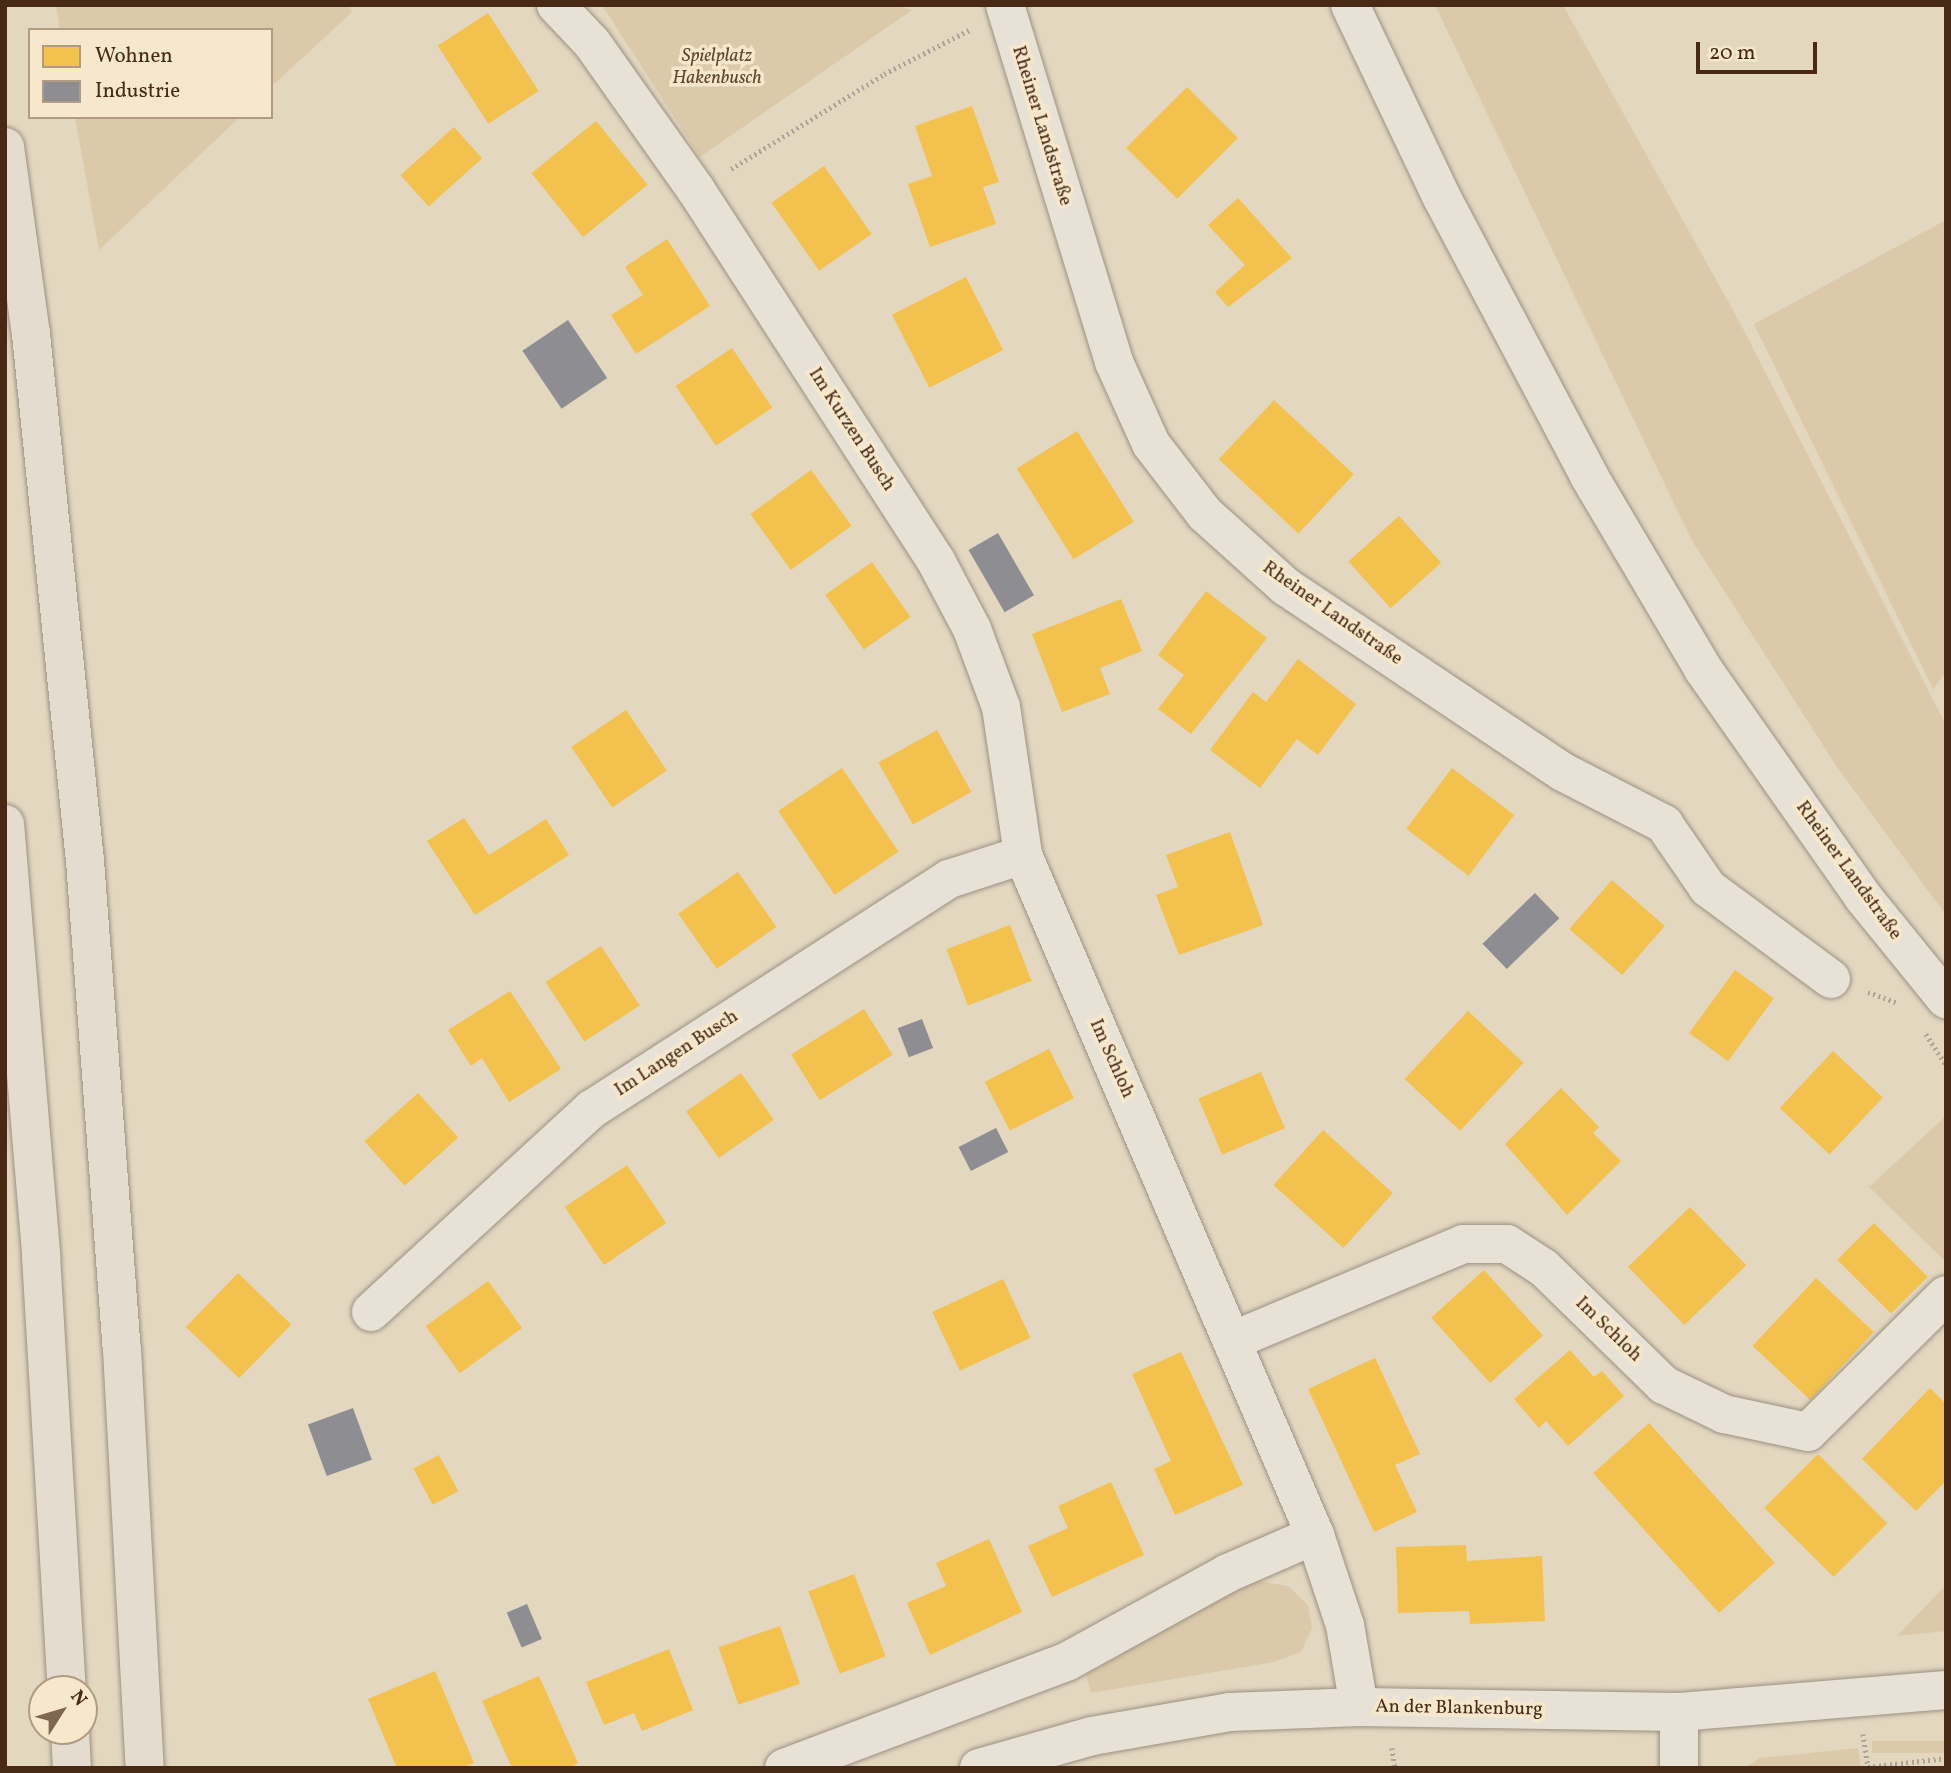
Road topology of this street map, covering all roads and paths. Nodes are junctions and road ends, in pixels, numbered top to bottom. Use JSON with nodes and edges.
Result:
{"nodes":[{"id":1,"x":556,"y":5,"type":"edge"},
{"id":2,"x":1350,"y":5,"type":"edge"},
{"id":3,"x":1005,"y":8,"type":"edge"},
{"id":4,"x":5,"y":147,"type":"edge"},
{"id":5,"x":696,"y":191,"type":"junction"},
{"id":6,"x":5,"y":824,"type":"edge"},
{"id":7,"x":1023,"y":855,"type":"junction"},
{"id":8,"x":1831,"y":979,"type":"dead end"},
{"id":9,"x":1946,"y":999,"type":"edge"},
{"id":10,"x":1946,"y":1295,"type":"edge"},
{"id":11,"x":371,"y":1312,"type":"dead end"},
{"id":12,"x":1234,"y":1340,"type":"junction"},
{"id":13,"x":1315,"y":1535,"type":"junction"},
{"id":14,"x":66,"y":1675,"type":"edge"},
{"id":15,"x":1946,"y":1690,"type":"edge"},
{"id":16,"x":1857,"y":1699,"type":"junction"},
{"id":17,"x":1359,"y":1707,"type":"junction"},
{"id":18,"x":1679,"y":1712,"type":"junction"},
{"id":19,"x":71,"y":1745,"type":"edge"},
{"id":20,"x":1946,"y":1758,"type":"edge"},
{"id":21,"x":72,"y":1768,"type":"edge"},
{"id":22,"x":145,"y":1768,"type":"edge"},
{"id":23,"x":784,"y":1768,"type":"edge"},
{"id":24,"x":979,"y":1768,"type":"edge"},
{"id":25,"x":1679,"y":1768,"type":"edge"}],
"edges":[{"from":1,"to":5,"type":"street","name":"Im Kurzen Busch"},
{"from":2,"to":9,"type":"street","name":"Rheiner Landstraße"},
{"from":3,"to":5,"type":"path"},
{"from":3,"to":8,"type":"street","name":"Rheiner Landstraße"},
{"from":4,"to":22,"type":"highway"},
{"from":5,"to":7,"type":"street","name":"Im Kurzen Busch"},
{"from":6,"to":14,"type":"highway"},
{"from":7,"to":11,"type":"street","name":"Im Langen Busch"},
{"from":7,"to":12,"type":"street","name":"Im Schloh"},
{"from":10,"to":12,"type":"street","name":"Im Schloh"},
{"from":12,"to":13,"type":"street","name":"Im Schloh"},
{"from":13,"to":17,"type":"street","name":"Im Schloh"},
{"from":13,"to":23,"type":"street"},
{"from":15,"to":16,"type":"street","name":"An der Blankenburg"},
{"from":16,"to":18,"type":"street","name":"An der Blankenburg"},
{"from":16,"to":20,"type":"path"},
{"from":17,"to":18,"type":"street","name":"An der Blankenburg"},
{"from":17,"to":24,"type":"street","name":"An der Blankenburg"},
{"from":18,"to":25,"type":"street"},
{"from":19,"to":21,"type":"highway"}]}
